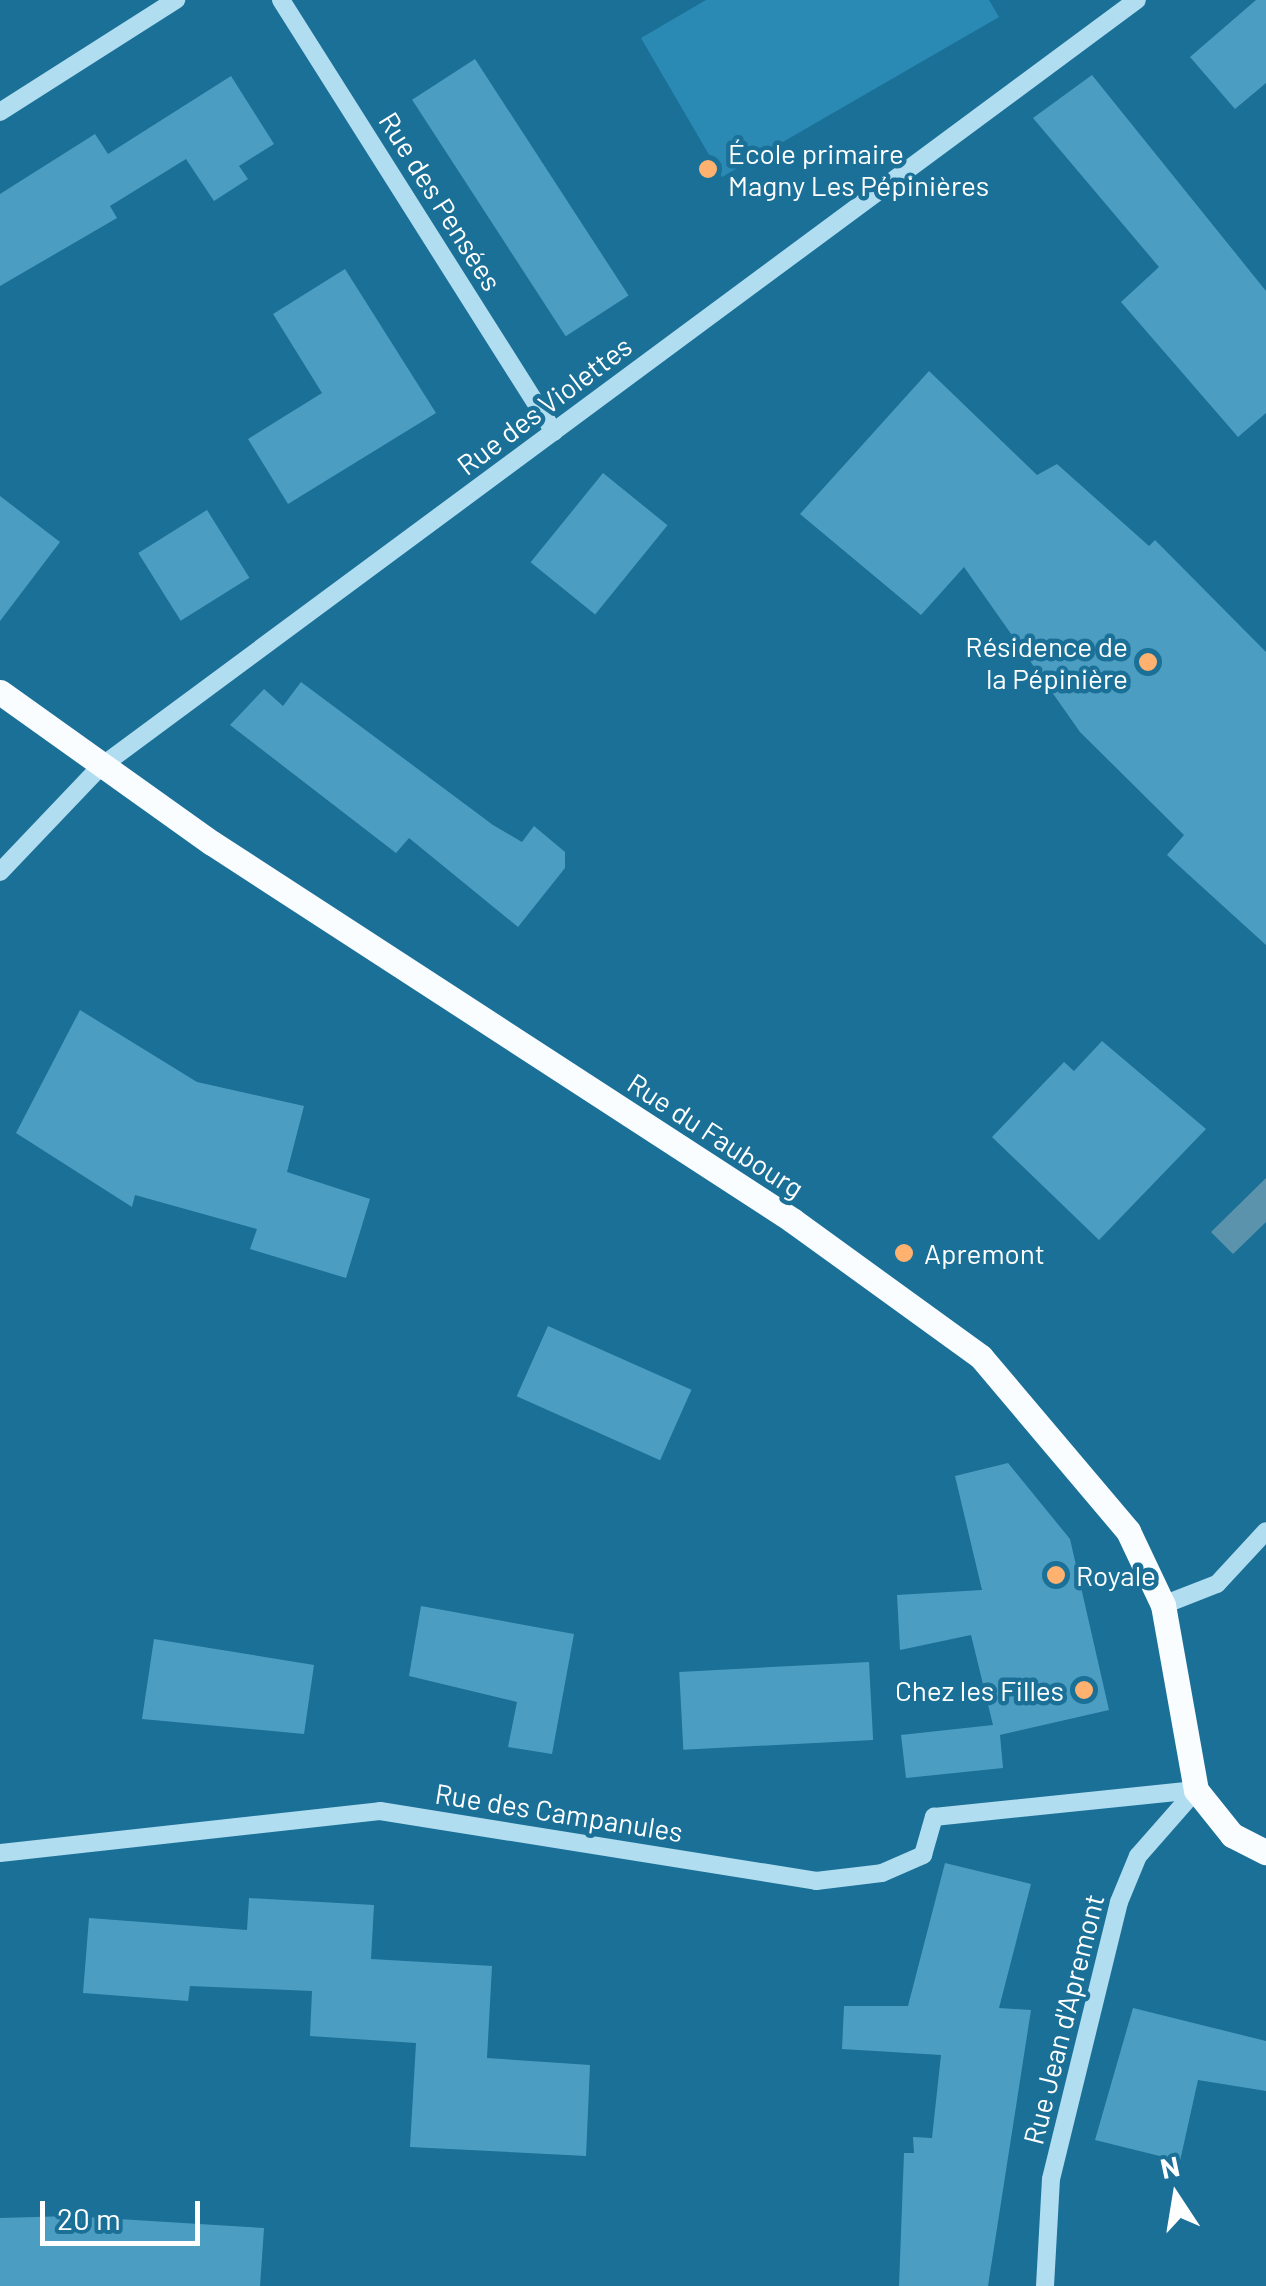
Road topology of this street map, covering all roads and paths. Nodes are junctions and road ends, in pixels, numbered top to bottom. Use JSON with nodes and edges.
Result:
{"nodes":[{"id":1,"x":176,"y":0,"type":"edge"},
{"id":2,"x":281,"y":0,"type":"edge"},
{"id":3,"x":1137,"y":0,"type":"edge"},
{"id":4,"x":0,"y":112,"type":"edge"},
{"id":5,"x":554,"y":432,"type":"junction"},
{"id":6,"x":0,"y":692,"type":"edge"},
{"id":7,"x":100,"y":768,"type":"junction"},
{"id":8,"x":0,"y":872,"type":"edge"},
{"id":9,"x":1266,"y":1531,"type":"edge"},
{"id":10,"x":1162,"y":1605,"type":"junction"},
{"id":11,"x":1196,"y":1790,"type":"junction"},
{"id":12,"x":1266,"y":1852,"type":"edge"},
{"id":13,"x":0,"y":1853,"type":"edge"},
{"id":14,"x":1046,"y":2286,"type":"edge"}],
"edges":[{"from":1,"to":4,"type":"street"},
{"from":2,"to":5,"type":"street","name":"Rue des Pensées"},
{"from":3,"to":5,"type":"street","name":"Rue des Violettes"},
{"from":5,"to":7,"type":"street","name":"Rue des Violettes"},
{"from":6,"to":7,"type":"main road","name":"Rue du Faubourg"},
{"from":7,"to":8,"type":"street","name":"Rue des Violettes"},
{"from":7,"to":10,"type":"main road","name":"Rue du Faubourg"},
{"from":9,"to":10,"type":"street"},
{"from":10,"to":11,"type":"main road","name":"Rue du Faubourg"},
{"from":11,"to":12,"type":"main road"},
{"from":11,"to":13,"type":"street","name":"Rue des Campanules"},
{"from":11,"to":14,"type":"street","name":"Rue Jean d'Apremont"}]}
